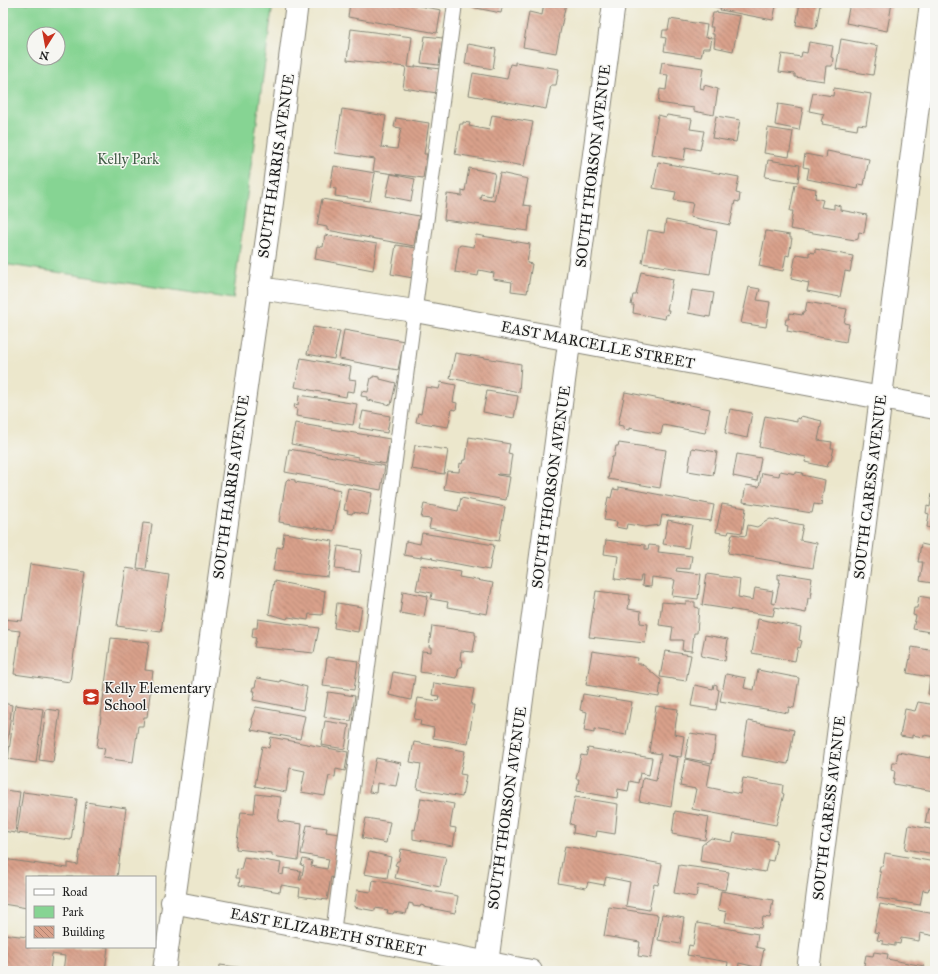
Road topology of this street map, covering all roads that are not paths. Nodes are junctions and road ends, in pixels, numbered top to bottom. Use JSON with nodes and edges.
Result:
{"nodes":[{"id":1,"x":297,"y":3,"type":"edge"},
{"id":2,"x":455,"y":3,"type":"edge"},
{"id":3,"x":614,"y":3,"type":"edge"},
{"id":4,"x":931,"y":3,"type":"edge"},
{"id":5,"x":259,"y":288,"type":"junction"},
{"id":6,"x":415,"y":311,"type":"junction"},
{"id":7,"x":570,"y":340,"type":"junction"},
{"id":8,"x":882,"y":398,"type":"junction"},
{"id":9,"x":935,"y":408,"type":"edge"},
{"id":10,"x":172,"y":902,"type":"junction"},
{"id":11,"x":333,"y":933,"type":"junction"},
{"id":12,"x":486,"y":967,"type":"edge"},
{"id":13,"x":164,"y":971,"type":"edge"},
{"id":14,"x":531,"y":971,"type":"edge"},
{"id":15,"x":808,"y":971,"type":"edge"}],
"edges":[{"from":1,"to":5,"type":"street","name":"SOUTH HARRIS AVENUE"},
{"from":2,"to":6,"type":"lane"},
{"from":3,"to":7,"type":"street","name":"SOUTH THORSON AVENUE"},
{"from":4,"to":8,"type":"street","name":"SOUTH CARESS AVENUE"},
{"from":5,"to":6,"type":"street","name":"EAST MARCELLE STREET"},
{"from":5,"to":10,"type":"street","name":"SOUTH HARRIS AVENUE"},
{"from":6,"to":7,"type":"street","name":"EAST MARCELLE STREET"},
{"from":6,"to":11,"type":"lane"},
{"from":7,"to":8,"type":"street","name":"EAST MARCELLE STREET"},
{"from":7,"to":12,"type":"street","name":"SOUTH THORSON AVENUE"},
{"from":8,"to":9,"type":"street","name":"EAST MARCELLE STREET"},
{"from":8,"to":15,"type":"street","name":"SOUTH CARESS AVENUE"},
{"from":10,"to":11,"type":"street","name":"EAST ELIZABETH STREET"},
{"from":10,"to":13,"type":"street","name":"SOUTH HARRIS AVENUE"},
{"from":11,"to":12,"type":"street","name":"EAST ELIZABETH STREET"},
{"from":12,"to":14,"type":"street","name":"EAST ELIZABETH STREET"}]}
